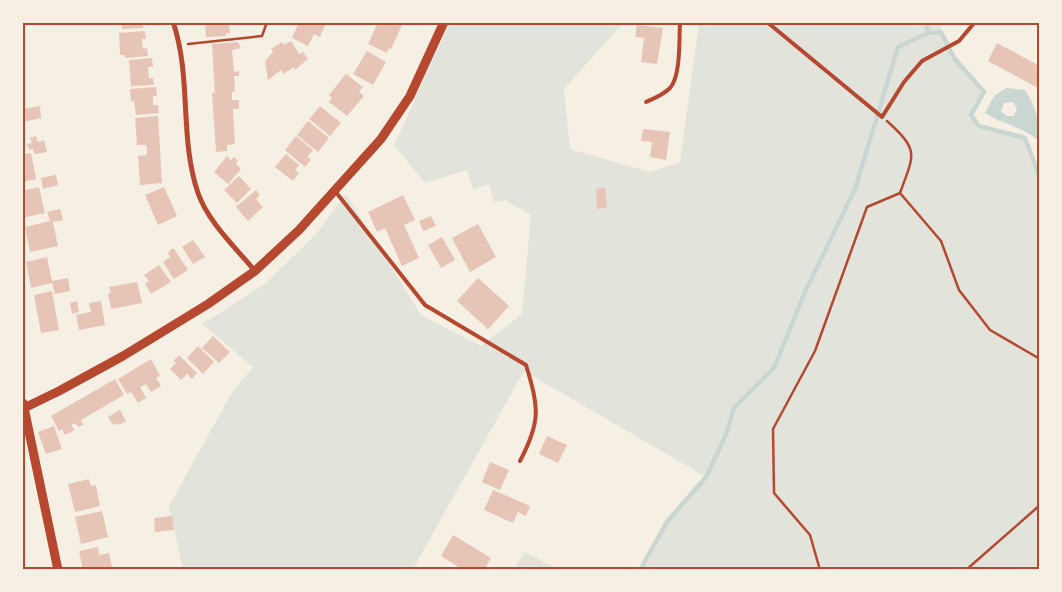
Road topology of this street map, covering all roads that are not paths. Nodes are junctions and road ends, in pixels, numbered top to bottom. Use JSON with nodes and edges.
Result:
{"nodes":[{"id":1,"x":173,"y":22,"type":"edge"},
{"id":2,"x":444,"y":22,"type":"edge"},
{"id":3,"x":680,"y":22,"type":"edge"},
{"id":4,"x":767,"y":22,"type":"edge"},
{"id":5,"x":975,"y":22,"type":"edge"},
{"id":6,"x":646,"y":102,"type":"dead end"},
{"id":7,"x":335,"y":191,"type":"junction"},
{"id":8,"x":255,"y":271,"type":"junction"},
{"id":9,"x":23,"y":405,"type":"edge"},
{"id":10,"x":520,"y":461,"type":"dead end"},
{"id":11,"x":58,"y":570,"type":"edge"}],
"edges":[{"from":1,"to":8,"type":"street"},
{"from":2,"to":7,"type":"street"},
{"from":3,"to":6,"type":"lane"},
{"from":4,"to":5,"type":"lane"},
{"from":7,"to":8,"type":"street"},
{"from":7,"to":10,"type":"lane"},
{"from":8,"to":9,"type":"street"},
{"from":9,"to":11,"type":"street"}]}
